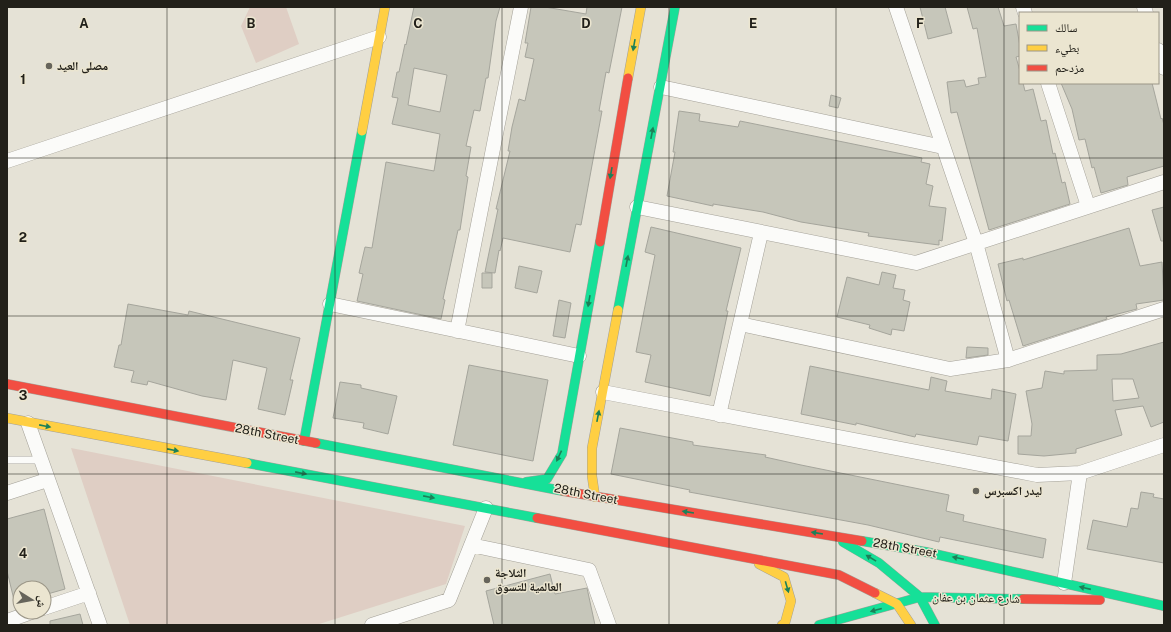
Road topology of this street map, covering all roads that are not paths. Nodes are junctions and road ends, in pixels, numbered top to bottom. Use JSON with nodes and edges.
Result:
{"nodes":[{"id":1,"x":385,"y":7,"type":"edge"},
{"id":2,"x":521,"y":7,"type":"edge"},
{"id":3,"x":641,"y":7,"type":"edge"},
{"id":4,"x":675,"y":7,"type":"edge"},
{"id":5,"x":896,"y":7,"type":"edge"},
{"id":6,"x":379,"y":37,"type":"junction"},
{"id":7,"x":1048,"y":84,"type":"edge"},
{"id":8,"x":661,"y":87,"type":"junction"},
{"id":9,"x":944,"y":147,"type":"junction"},
{"id":10,"x":7,"y":161,"type":"edge"},
{"id":11,"x":1164,"y":182,"type":"edge"},
{"id":12,"x":1088,"y":206,"type":"junction"},
{"id":13,"x":637,"y":207,"type":"junction"},
{"id":14,"x":761,"y":232,"type":"junction"},
{"id":15,"x":976,"y":243,"type":"junction"},
{"id":16,"x":330,"y":304,"type":"junction"},
{"id":17,"x":1164,"y":309,"type":"edge"},
{"id":18,"x":740,"y":324,"type":"junction"},
{"id":19,"x":457,"y":331,"type":"junction"},
{"id":20,"x":579,"y":356,"type":"junction"},
{"id":21,"x":1008,"y":360,"type":"junction"},
{"id":22,"x":7,"y":384,"type":"edge"},
{"id":23,"x":603,"y":392,"type":"junction"},
{"id":24,"x":719,"y":414,"type":"junction"},
{"id":25,"x":7,"y":418,"type":"edge"},
{"id":26,"x":28,"y":423,"type":"junction"},
{"id":27,"x":566,"y":431,"type":"junction"},
{"id":28,"x":574,"y":441,"type":"dead end"},
{"id":29,"x":304,"y":442,"type":"junction"},
{"id":30,"x":1164,"y":445,"type":"edge"},
{"id":31,"x":7,"y":460,"type":"edge"},
{"id":32,"x":41,"y":460,"type":"junction"},
{"id":33,"x":1080,"y":473,"type":"junction"},
{"id":34,"x":48,"y":480,"type":"junction"},
{"id":35,"x":526,"y":482,"type":"junction"},
{"id":36,"x":7,"y":493,"type":"edge"},
{"id":37,"x":595,"y":497,"type":"junction"},
{"id":38,"x":486,"y":508,"type":"junction"},
{"id":39,"x":832,"y":535,"type":"junction"},
{"id":40,"x":471,"y":545,"type":"junction"},
{"id":41,"x":746,"y":557,"type":"junction"},
{"id":42,"x":1064,"y":582,"type":"junction"},
{"id":43,"x":89,"y":593,"type":"junction"},
{"id":44,"x":920,"y":597,"type":"junction"},
{"id":45,"x":1137,"y":600,"type":"junction"},
{"id":46,"x":897,"y":604,"type":"junction"},
{"id":47,"x":52,"y":605,"type":"edge"},
{"id":48,"x":1164,"y":606,"type":"edge"},
{"id":49,"x":100,"y":625,"type":"edge"},
{"id":50,"x":372,"y":625,"type":"edge"},
{"id":51,"x":609,"y":625,"type":"edge"},
{"id":52,"x":782,"y":625,"type":"edge"},
{"id":53,"x":819,"y":625,"type":"edge"},
{"id":54,"x":911,"y":625,"type":"edge"},
{"id":55,"x":935,"y":625,"type":"edge"}],
"edges":[{"from":1,"to":6,"type":"main road"},
{"from":2,"to":19,"type":"street"},
{"from":3,"to":20,"type":"main road","one_way":true},
{"from":4,"to":8,"type":"main road"},
{"from":5,"to":9,"type":"street"},
{"from":6,"to":10,"type":"street"},
{"from":6,"to":16,"type":"main road"},
{"from":7,"to":12,"type":"street"},
{"from":8,"to":9,"type":"street"},
{"from":13,"to":8,"type":"main road","one_way":true},
{"from":9,"to":15,"type":"street"},
{"from":11,"to":12,"type":"street"},
{"from":12,"to":15,"type":"street"},
{"from":13,"to":14,"type":"street"},
{"from":23,"to":13,"type":"main road","one_way":true},
{"from":14,"to":15,"type":"street"},
{"from":14,"to":18,"type":"street"},
{"from":15,"to":21,"type":"street"},
{"from":16,"to":19,"type":"street"},
{"from":16,"to":29,"type":"main road"},
{"from":17,"to":21,"type":"street"},
{"from":18,"to":21,"type":"street"},
{"from":18,"to":24,"type":"street"},
{"from":19,"to":20,"type":"street"},
{"from":20,"to":27,"type":"main road"},
{"from":22,"to":29,"type":"main road","name":"28th Street"},
{"from":23,"to":24,"type":"street"},
{"from":37,"to":23,"type":"main road","one_way":true},
{"from":24,"to":33,"type":"street"},
{"from":25,"to":26,"type":"main road"},
{"from":26,"to":32,"type":"street"},
{"from":26,"to":38,"type":"main road","one_way":true},
{"from":27,"to":28,"type":"main road"},
{"from":27,"to":35,"type":"main road","one_way":true},
{"from":29,"to":35,"type":"main road","name":"28th Street"},
{"from":30,"to":33,"type":"street"},
{"from":31,"to":32,"type":"lane"},
{"from":32,"to":34,"type":"street"},
{"from":33,"to":42,"type":"street"},
{"from":34,"to":36,"type":"street"},
{"from":34,"to":43,"type":"street"},
{"from":35,"to":37,"type":"main road","name":"28th Street"},
{"from":39,"to":37,"type":"main road","name":"28th Street","one_way":true},
{"from":38,"to":40,"type":"street"},
{"from":38,"to":41,"type":"main road"},
{"from":42,"to":39,"type":"main road","name":"28th Street","one_way":true},
{"from":44,"to":39,"type":"main road","one_way":true},
{"from":40,"to":50,"type":"street"},
{"from":40,"to":51,"type":"street"},
{"from":41,"to":46,"type":"main road"},
{"from":41,"to":52,"type":"main road","one_way":true},
{"from":45,"to":42,"type":"main road","name":"28th Street","one_way":true},
{"from":43,"to":47,"type":"street"},
{"from":43,"to":49,"type":"street"},
{"from":44,"to":45,"type":"main road","name":"شارع عثمان بن عفان"},
{"from":44,"to":46,"type":"main road","name":"شارع عثمان بن عفان"},
{"from":44,"to":55,"type":"main road"},
{"from":45,"to":48,"type":"main road","name":"28th Street"},
{"from":46,"to":53,"type":"main road","name":"شارع عثمان بن عفان","one_way":true},
{"from":46,"to":54,"type":"main road"}]}
